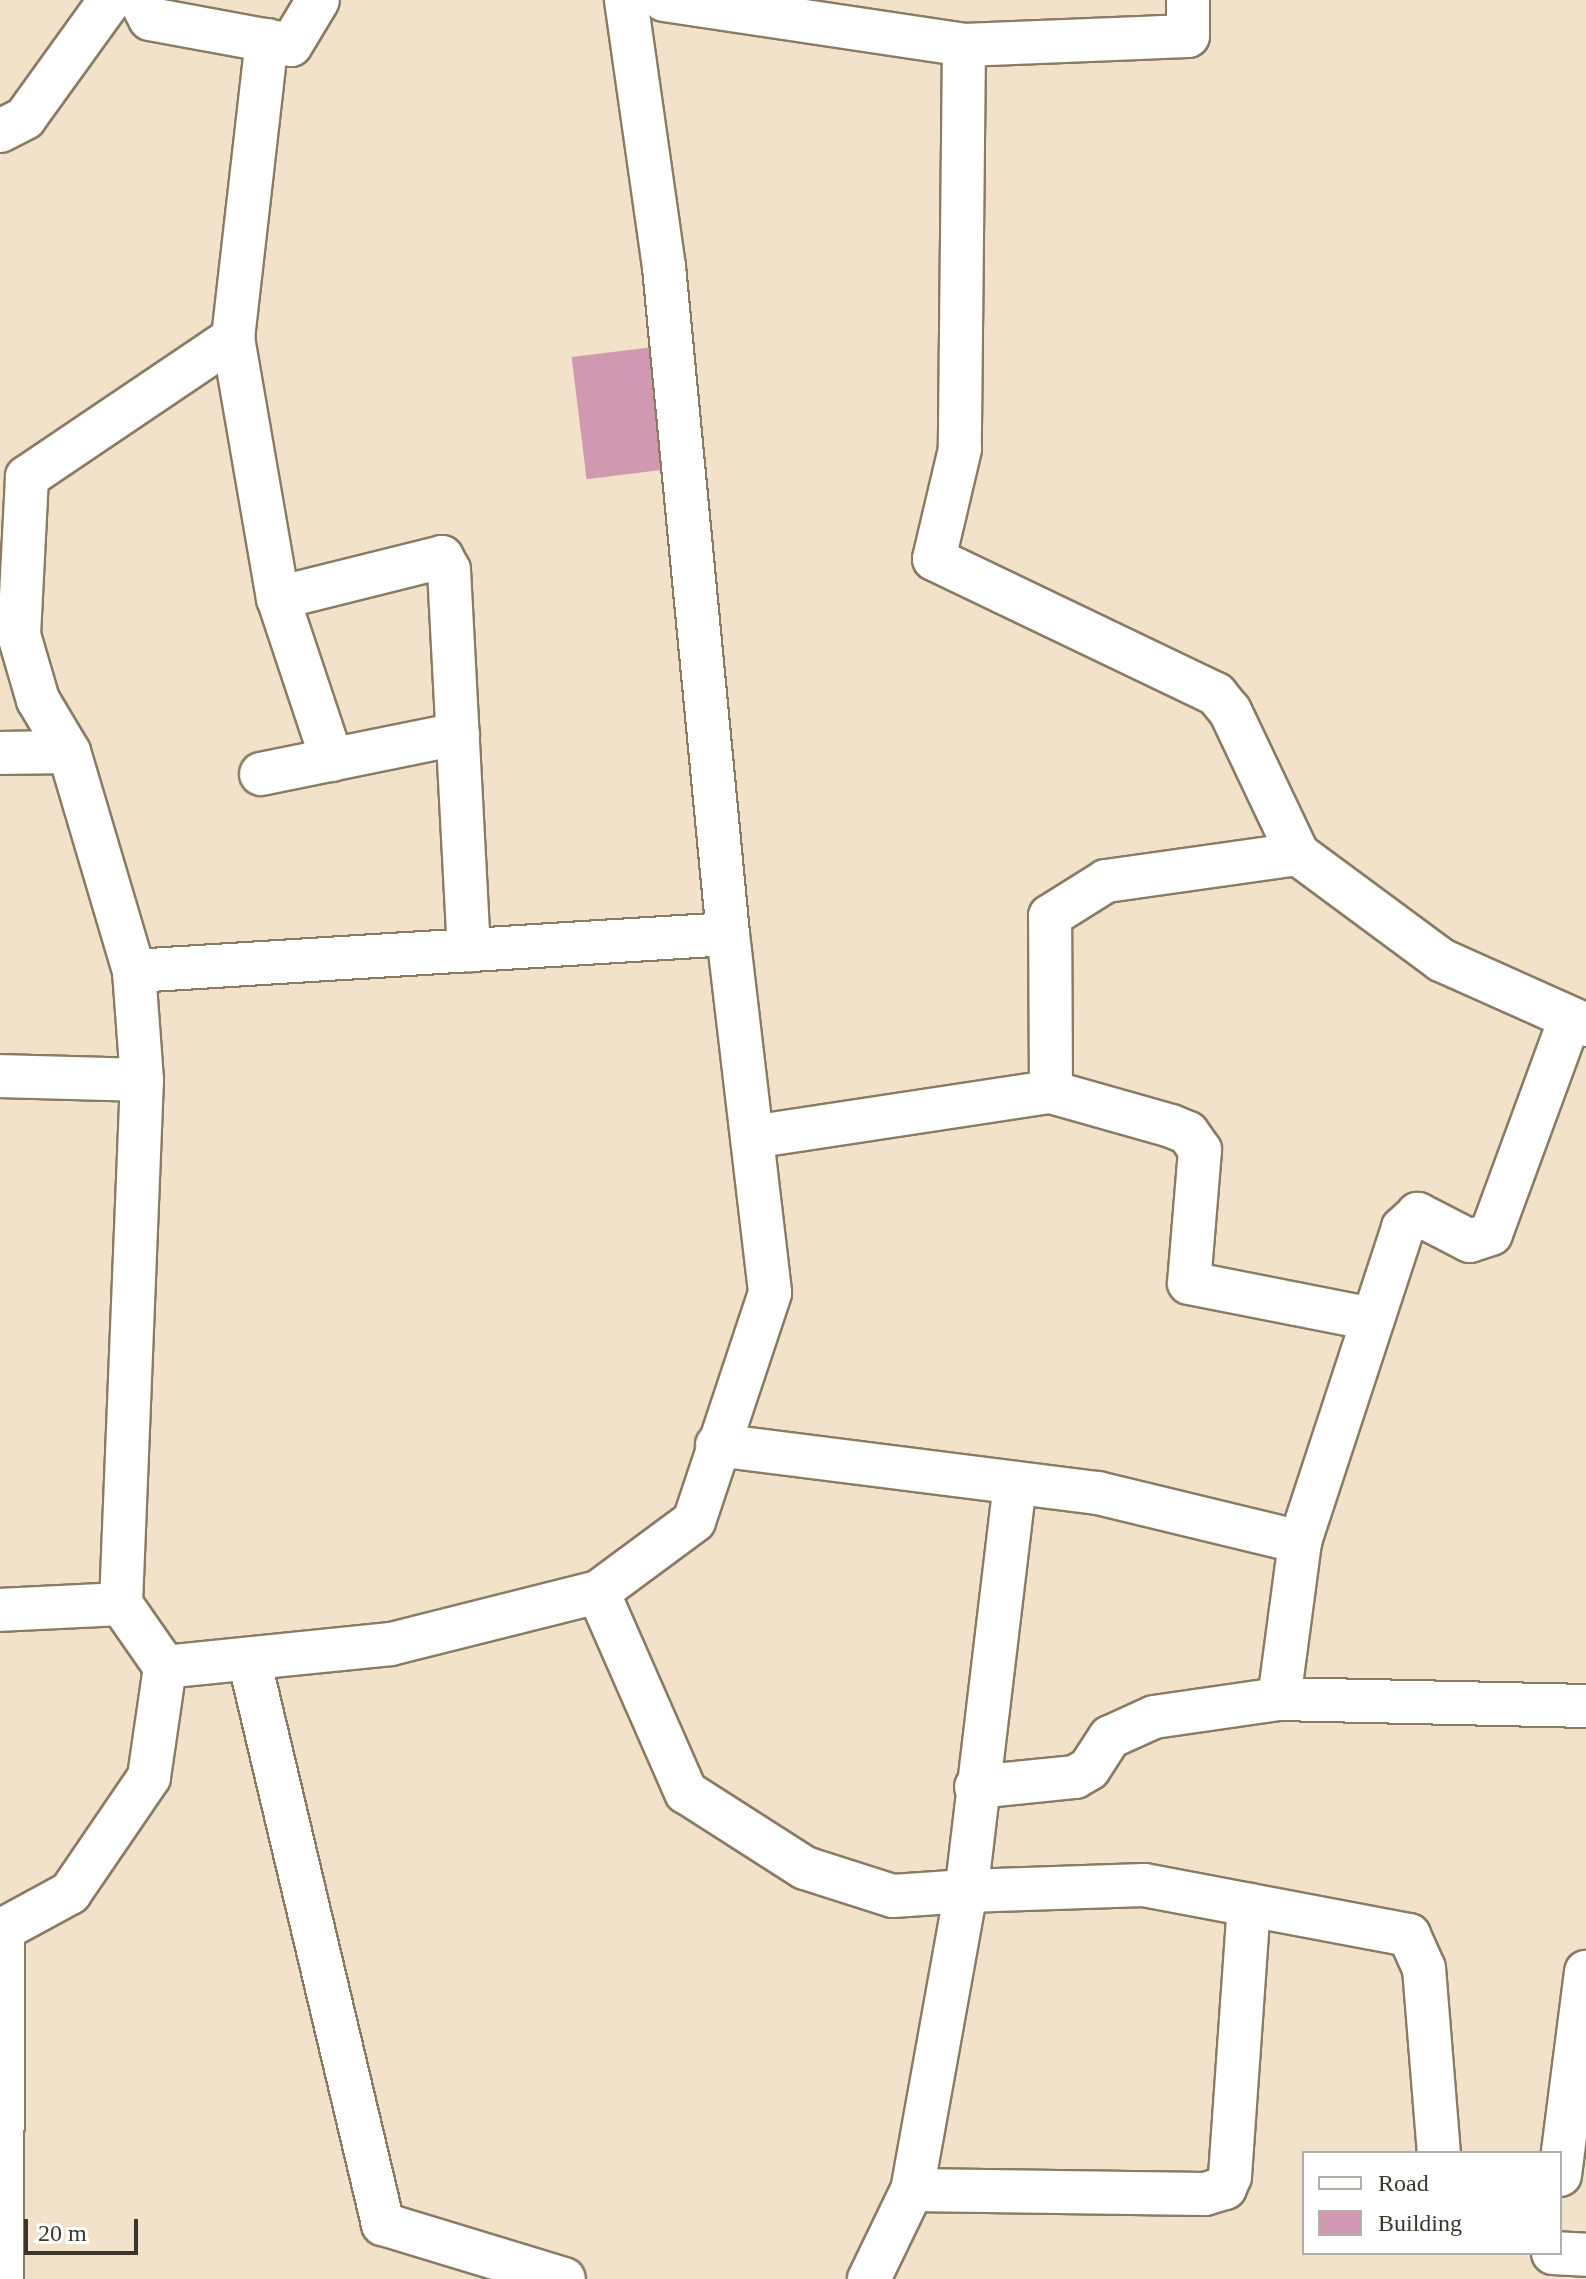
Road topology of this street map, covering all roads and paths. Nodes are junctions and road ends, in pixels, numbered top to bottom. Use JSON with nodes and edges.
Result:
{"nodes":[{"id":1,"x":110,"y":0,"type":"edge"},
{"id":2,"x":140,"y":0,"type":"edge"},
{"id":3,"x":318,"y":0,"type":"edge"},
{"id":4,"x":626,"y":0,"type":"edge"},
{"id":5,"x":664,"y":0,"type":"edge"},
{"id":6,"x":1188,"y":0,"type":"edge"},
{"id":7,"x":267,"y":40,"type":"junction"},
{"id":8,"x":964,"y":45,"type":"junction"},
{"id":9,"x":0,"y":131,"type":"edge"},
{"id":10,"x":233,"y":338,"type":"junction"},
{"id":11,"x":278,"y":598,"type":"junction"},
{"id":12,"x":458,"y":734,"type":"junction"},
{"id":13,"x":69,"y":752,"type":"junction"},
{"id":14,"x":0,"y":753,"type":"edge"},
{"id":15,"x":332,"y":760,"type":"junction"},
{"id":16,"x":261,"y":774,"type":"dead end"},
{"id":17,"x":1298,"y":854,"type":"junction"},
{"id":18,"x":728,"y":934,"type":"junction"},
{"id":19,"x":469,"y":950,"type":"junction"},
{"id":20,"x":134,"y":971,"type":"junction"},
{"id":21,"x":1578,"y":1022,"type":"edge"},
{"id":22,"x":0,"y":1076,"type":"edge"},
{"id":23,"x":142,"y":1080,"type":"junction"},
{"id":24,"x":1051,"y":1092,"type":"junction"},
{"id":25,"x":752,"y":1137,"type":"junction"},
{"id":26,"x":1373,"y":1319,"type":"junction"},
{"id":27,"x":717,"y":1445,"type":"junction"},
{"id":28,"x":1015,"y":1483,"type":"junction"},
{"id":29,"x":1300,"y":1542,"type":"junction"},
{"id":30,"x":598,"y":1592,"type":"junction"},
{"id":31,"x":121,"y":1604,"type":"junction"},
{"id":32,"x":0,"y":1610,"type":"edge"},
{"id":33,"x":249,"y":1659,"type":"junction"},
{"id":34,"x":165,"y":1667,"type":"junction"},
{"id":35,"x":1279,"y":1699,"type":"junction"},
{"id":36,"x":1586,"y":1706,"type":"edge"},
{"id":37,"x":976,"y":1787,"type":"junction"},
{"id":38,"x":966,"y":1891,"type":"junction"},
{"id":39,"x":1249,"y":1905,"type":"junction"},
{"id":40,"x":1,"y":1930,"type":"edge"},
{"id":41,"x":1586,"y":1972,"type":"edge"},
{"id":42,"x":1439,"y":2151,"type":"edge"},
{"id":43,"x":1562,"y":2159,"type":"edge"},
{"id":44,"x":912,"y":2190,"type":"junction"},
{"id":45,"x":1562,"y":2254,"type":"edge"},
{"id":46,"x":1550,"y":2255,"type":"edge"},
{"id":47,"x":1586,"y":2255,"type":"edge"},
{"id":48,"x":2,"y":2279,"type":"edge"},
{"id":49,"x":564,"y":2279,"type":"edge"},
{"id":50,"x":869,"y":2279,"type":"edge"},
{"id":51,"x":1544,"y":2279,"type":"edge"}],
"edges":[{"from":1,"to":9,"type":"street"},
{"from":2,"to":7,"type":"street"},
{"from":3,"to":7,"type":"street"},
{"from":4,"to":18,"type":"street"},
{"from":5,"to":8,"type":"street"},
{"from":6,"to":8,"type":"street"},
{"from":7,"to":10,"type":"street"},
{"from":8,"to":17,"type":"street"},
{"from":10,"to":11,"type":"street"},
{"from":10,"to":13,"type":"street"},
{"from":11,"to":12,"type":"street"},
{"from":11,"to":15,"type":"street"},
{"from":12,"to":15,"type":"street"},
{"from":12,"to":19,"type":"street"},
{"from":13,"to":14,"type":"street"},
{"from":13,"to":20,"type":"street"},
{"from":15,"to":16,"type":"street"},
{"from":17,"to":21,"type":"street"},
{"from":17,"to":24,"type":"street"},
{"from":18,"to":19,"type":"street"},
{"from":18,"to":25,"type":"street"},
{"from":19,"to":20,"type":"street"},
{"from":20,"to":23,"type":"street"},
{"from":21,"to":26,"type":"street"},
{"from":22,"to":23,"type":"street"},
{"from":23,"to":31,"type":"street"},
{"from":24,"to":25,"type":"street"},
{"from":24,"to":26,"type":"street"},
{"from":25,"to":27,"type":"street"},
{"from":26,"to":29,"type":"street"},
{"from":27,"to":28,"type":"street"},
{"from":27,"to":30,"type":"street"},
{"from":28,"to":29,"type":"street"},
{"from":28,"to":37,"type":"street"},
{"from":29,"to":35,"type":"street"},
{"from":30,"to":33,"type":"street"},
{"from":30,"to":38,"type":"street"},
{"from":31,"to":32,"type":"street"},
{"from":31,"to":34,"type":"street"},
{"from":33,"to":34,"type":"street"},
{"from":33,"to":49,"type":"street"},
{"from":34,"to":40,"type":"street"},
{"from":35,"to":36,"type":"street"},
{"from":35,"to":37,"type":"street"},
{"from":37,"to":38,"type":"street"},
{"from":38,"to":39,"type":"street"},
{"from":38,"to":44,"type":"street"},
{"from":39,"to":42,"type":"street"},
{"from":39,"to":44,"type":"street"},
{"from":40,"to":48,"type":"street"},
{"from":41,"to":43,"type":"street"},
{"from":44,"to":50,"type":"street"},
{"from":45,"to":47,"type":"street"},
{"from":46,"to":51,"type":"street"}]}
